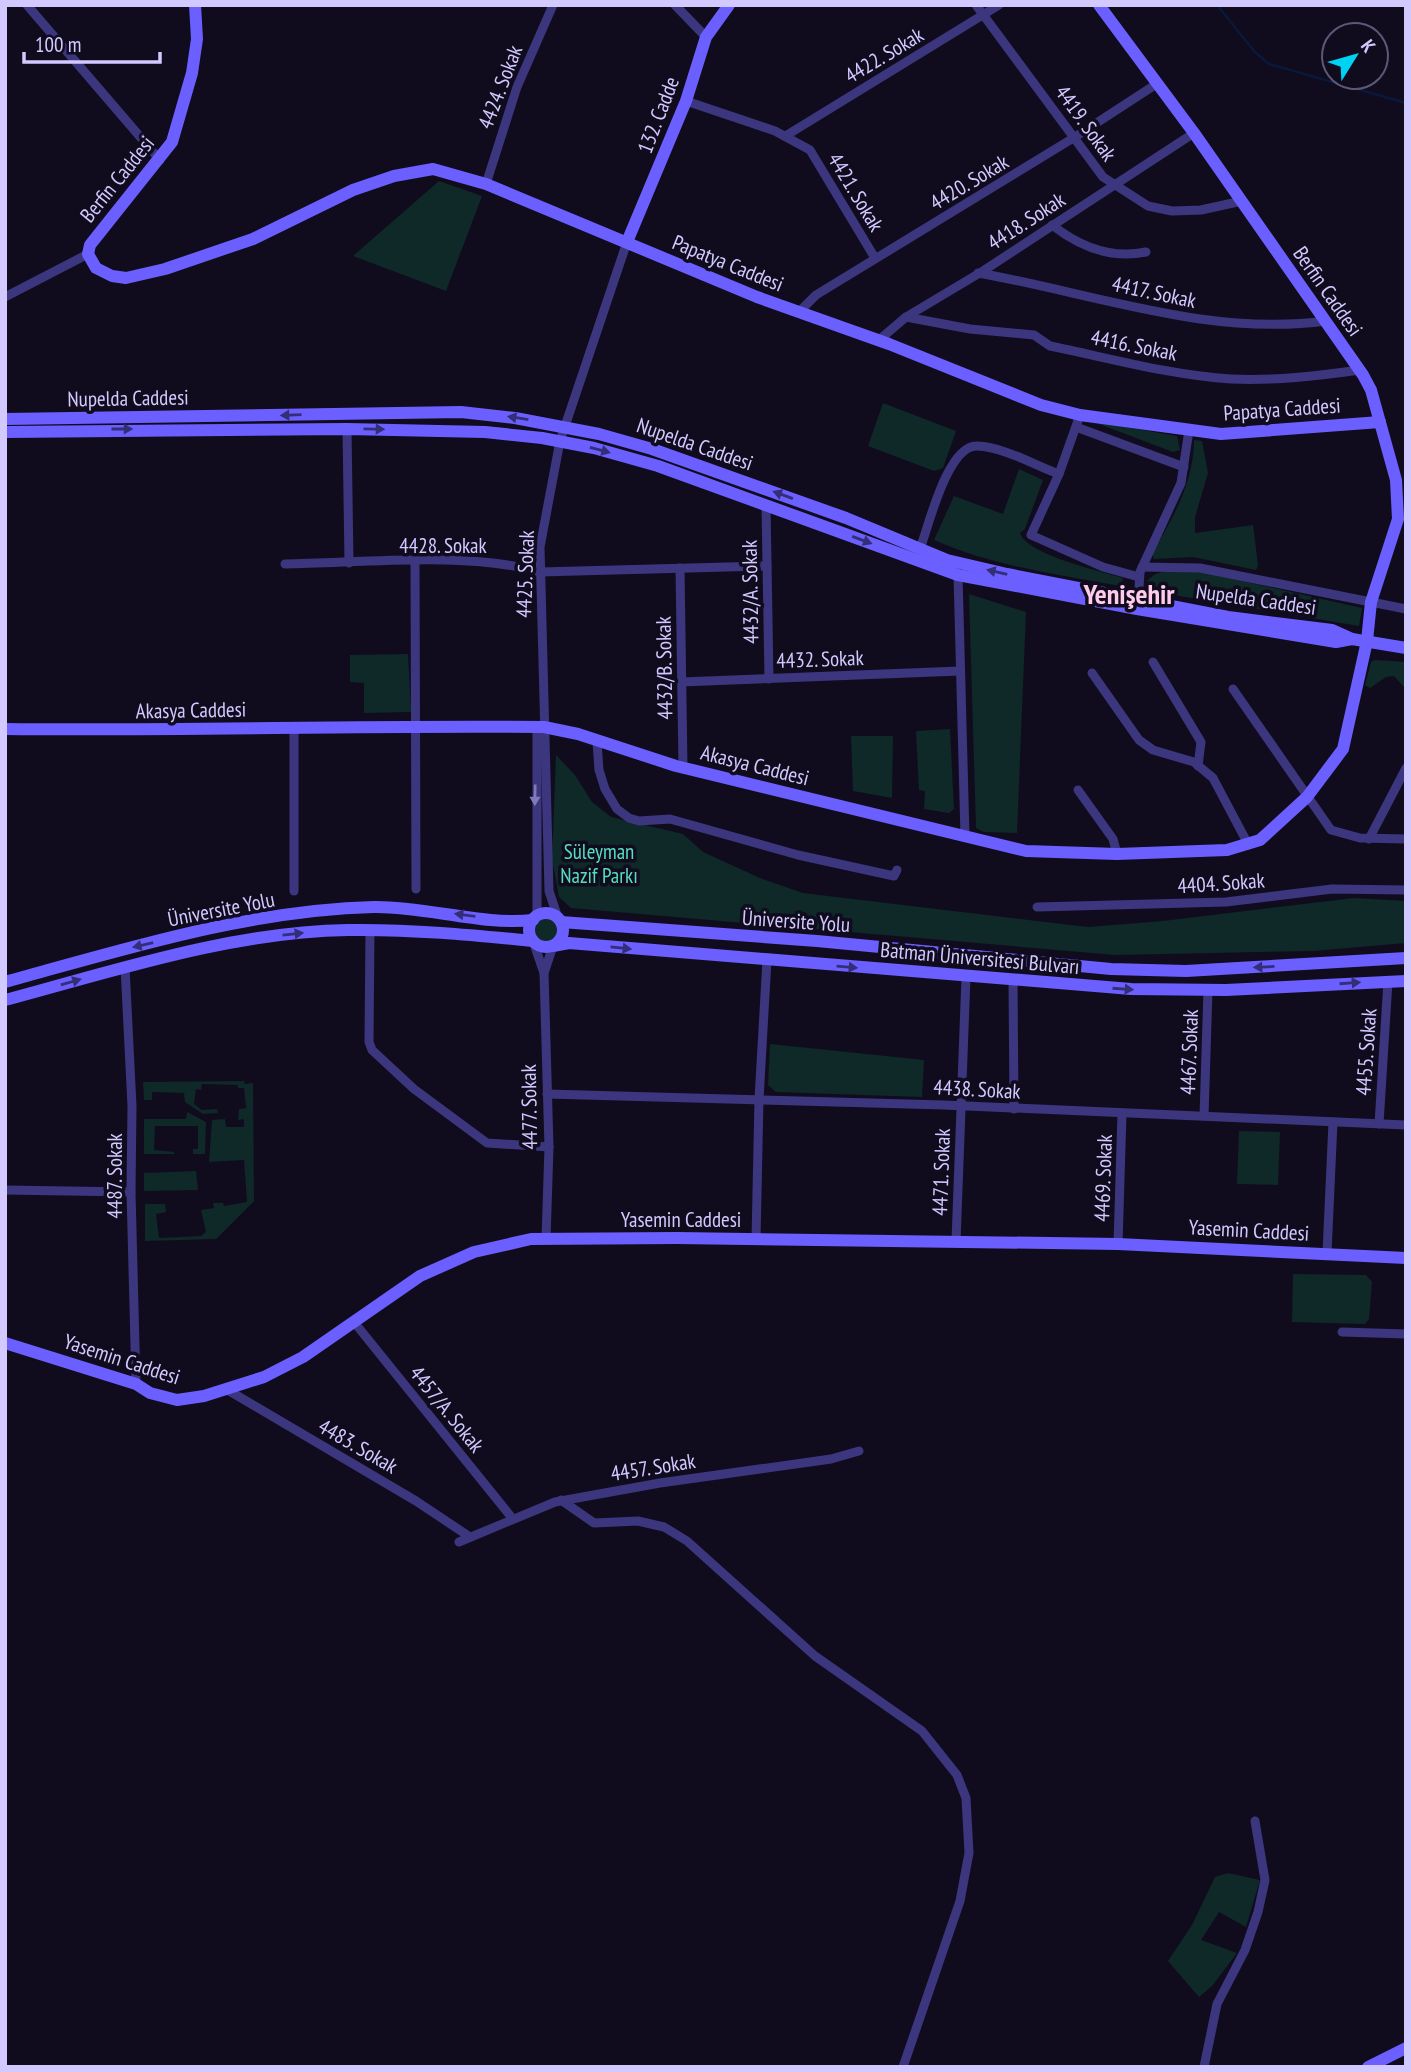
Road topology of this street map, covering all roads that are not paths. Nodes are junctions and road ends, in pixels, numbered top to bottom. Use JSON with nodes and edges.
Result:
{"nodes":[{"id":1,"x":27,"y":5,"type":"edge"},
{"id":2,"x":195,"y":5,"type":"edge"},
{"id":3,"x":553,"y":5,"type":"edge"},
{"id":4,"x":675,"y":5,"type":"edge"},
{"id":5,"x":729,"y":5,"type":"edge"},
{"id":6,"x":976,"y":5,"type":"edge"},
{"id":7,"x":999,"y":5,"type":"edge"},
{"id":8,"x":1099,"y":5,"type":"edge"},
{"id":9,"x":984,"y":15,"type":"junction"},
{"id":10,"x":706,"y":37,"type":"junction"},
{"id":11,"x":1158,"y":83,"type":"junction"},
{"id":12,"x":686,"y":101,"type":"junction"},
{"id":13,"x":1194,"y":133,"type":"junction"},
{"id":14,"x":787,"y":135,"type":"junction"},
{"id":15,"x":1075,"y":137,"type":"junction"},
{"id":16,"x":160,"y":160,"type":"junction"},
{"id":17,"x":485,"y":184,"type":"junction"},
{"id":18,"x":1115,"y":185,"type":"junction"},
{"id":19,"x":1242,"y":201,"type":"junction"},
{"id":20,"x":1052,"y":225,"type":"junction"},
{"id":21,"x":627,"y":242,"type":"junction"},
{"id":22,"x":1146,"y":252,"type":"dead end"},
{"id":23,"x":88,"y":254,"type":"junction"},
{"id":24,"x":875,"y":258,"type":"junction"},
{"id":25,"x":978,"y":274,"type":"junction"},
{"id":26,"x":5,"y":297,"type":"edge"},
{"id":27,"x":799,"y":312,"type":"junction"},
{"id":28,"x":906,"y":317,"type":"junction"},
{"id":29,"x":1325,"y":321,"type":"junction"},
{"id":30,"x":879,"y":340,"type":"junction"},
{"id":31,"x":1360,"y":370,"type":"junction"},
{"id":32,"x":5,"y":419,"type":"edge"},
{"id":33,"x":1078,"y":421,"type":"junction"},
{"id":34,"x":1380,"y":422,"type":"junction"},
{"id":35,"x":565,"y":427,"type":"junction"},
{"id":36,"x":347,"y":429,"type":"junction"},
{"id":37,"x":1189,"y":430,"type":"junction"},
{"id":38,"x":5,"y":432,"type":"edge"},
{"id":39,"x":560,"y":441,"type":"junction"},
{"id":40,"x":1184,"y":467,"type":"junction"},
{"id":41,"x":1059,"y":474,"type":"junction"},
{"id":42,"x":766,"y":506,"type":"junction"},
{"id":43,"x":920,"y":549,"type":"junction"},
{"id":44,"x":415,"y":562,"type":"junction"},
{"id":45,"x":349,"y":563,"type":"junction"},
{"id":46,"x":285,"y":564,"type":"dead end"},
{"id":47,"x":767,"y":566,"type":"junction"},
{"id":48,"x":680,"y":568,"type":"junction"},
{"id":49,"x":540,"y":572,"type":"junction"},
{"id":50,"x":1141,"y":572,"type":"junction"},
{"id":51,"x":958,"y":575,"type":"junction"},
{"id":52,"x":1371,"y":602,"type":"junction"},
{"id":53,"x":1138,"y":604,"type":"junction"},
{"id":54,"x":1406,"y":609,"type":"edge"},
{"id":55,"x":1367,"y":642,"type":"junction"},
{"id":56,"x":1406,"y":648,"type":"edge"},
{"id":57,"x":1153,"y":662,"type":"dead end"},
{"id":58,"x":960,"y":671,"type":"junction"},
{"id":59,"x":1092,"y":673,"type":"dead end"},
{"id":60,"x":769,"y":679,"type":"junction"},
{"id":61,"x":681,"y":682,"type":"junction"},
{"id":62,"x":1233,"y":689,"type":"dead end"},
{"id":63,"x":416,"y":726,"type":"junction"},
{"id":64,"x":295,"y":727,"type":"junction"},
{"id":65,"x":540,"y":727,"type":"junction"},
{"id":66,"x":5,"y":729,"type":"edge"},
{"id":67,"x":597,"y":742,"type":"junction"},
{"id":68,"x":1198,"y":766,"type":"junction"},
{"id":69,"x":683,"y":767,"type":"junction"},
{"id":70,"x":1406,"y":768,"type":"edge"},
{"id":71,"x":1078,"y":790,"type":"dead end"},
{"id":72,"x":1307,"y":797,"type":"junction"},
{"id":73,"x":965,"y":836,"type":"junction"},
{"id":74,"x":1369,"y":839,"type":"junction"},
{"id":75,"x":1406,"y":839,"type":"edge"},
{"id":76,"x":1248,"y":844,"type":"junction"},
{"id":77,"x":1116,"y":854,"type":"junction"},
{"id":78,"x":897,"y":870,"type":"dead end"},
{"id":79,"x":416,"y":889,"type":"dead end"},
{"id":80,"x":1406,"y":890,"type":"edge"},
{"id":81,"x":294,"y":891,"type":"dead end"},
{"id":82,"x":1037,"y":907,"type":"dead end"},
{"id":83,"x":535,"y":918,"type":"junction"},
{"id":84,"x":560,"y":920,"type":"junction"},
{"id":85,"x":370,"y":930,"type":"junction"},
{"id":86,"x":533,"y":941,"type":"junction"},
{"id":87,"x":553,"y":946,"type":"junction"},
{"id":88,"x":1406,"y":958,"type":"edge"},
{"id":89,"x":767,"y":960,"type":"junction"},
{"id":90,"x":125,"y":967,"type":"junction"},
{"id":91,"x":544,"y":973,"type":"junction"},
{"id":92,"x":965,"y":977,"type":"junction"},
{"id":93,"x":1013,"y":980,"type":"junction"},
{"id":94,"x":1388,"y":981,"type":"junction"},
{"id":95,"x":1406,"y":981,"type":"edge"},
{"id":96,"x":5,"y":982,"type":"edge"},
{"id":97,"x":1208,"y":990,"type":"junction"},
{"id":98,"x":5,"y":1000,"type":"edge"},
{"id":99,"x":547,"y":1094,"type":"junction"},
{"id":100,"x":759,"y":1099,"type":"junction"},
{"id":101,"x":960,"y":1106,"type":"junction"},
{"id":102,"x":1014,"y":1109,"type":"junction"},
{"id":103,"x":1122,"y":1113,"type":"junction"},
{"id":104,"x":1204,"y":1116,"type":"junction"},
{"id":105,"x":1333,"y":1122,"type":"junction"},
{"id":106,"x":1379,"y":1124,"type":"junction"},
{"id":107,"x":1406,"y":1125,"type":"edge"},
{"id":108,"x":548,"y":1147,"type":"junction"},
{"id":109,"x":5,"y":1190,"type":"edge"},
{"id":110,"x":131,"y":1192,"type":"junction"},
{"id":111,"x":546,"y":1239,"type":"junction"},
{"id":112,"x":756,"y":1239,"type":"junction"},
{"id":113,"x":956,"y":1241,"type":"junction"},
{"id":114,"x":1118,"y":1244,"type":"junction"},
{"id":115,"x":1327,"y":1253,"type":"junction"},
{"id":116,"x":1406,"y":1258,"type":"edge"},
{"id":117,"x":354,"y":1322,"type":"junction"},
{"id":118,"x":1342,"y":1332,"type":"dead end"},
{"id":119,"x":1406,"y":1334,"type":"edge"},
{"id":120,"x":5,"y":1343,"type":"edge"},
{"id":121,"x":136,"y":1384,"type":"junction"},
{"id":122,"x":226,"y":1389,"type":"junction"},
{"id":123,"x":859,"y":1451,"type":"dead end"},
{"id":124,"x":561,"y":1500,"type":"junction"},
{"id":125,"x":512,"y":1518,"type":"junction"},
{"id":126,"x":470,"y":1536,"type":"junction"},
{"id":127,"x":458,"y":1542,"type":"dead end"},
{"id":128,"x":1255,"y":1821,"type":"dead end"},
{"id":129,"x":1406,"y":2049,"type":"edge"},
{"id":130,"x":903,"y":2067,"type":"edge"},
{"id":131,"x":1204,"y":2067,"type":"edge"},
{"id":132,"x":1368,"y":2067,"type":"edge"}],
"edges":[{"from":1,"to":16,"type":"street"},
{"from":2,"to":16,"type":"street","name":"Berfin Caddesi"},
{"from":3,"to":17,"type":"street","name":"4424. Sokak"},
{"from":4,"to":10,"type":"street"},
{"from":5,"to":10,"type":"street","name":"132. Cadde"},
{"from":6,"to":9,"type":"street","name":"4419. Sokak"},
{"from":7,"to":9,"type":"street","name":"4422. Sokak"},
{"from":8,"to":11,"type":"street","name":"Berfin Caddesi"},
{"from":9,"to":14,"type":"street","name":"4422. Sokak"},
{"from":9,"to":15,"type":"street","name":"4419. Sokak"},
{"from":10,"to":12,"type":"street","name":"132. Cadde"},
{"from":11,"to":13,"type":"street","name":"Berfin Caddesi"},
{"from":11,"to":15,"type":"street","name":"4420. Sokak"},
{"from":12,"to":14,"type":"street","name":"4421. Sokak"},
{"from":12,"to":21,"type":"street","name":"132. Cadde"},
{"from":13,"to":18,"type":"street","name":"4418. Sokak"},
{"from":13,"to":19,"type":"street","name":"Berfin Caddesi"},
{"from":14,"to":24,"type":"street","name":"4421. Sokak"},
{"from":15,"to":18,"type":"street","name":"4419. Sokak"},
{"from":15,"to":24,"type":"street","name":"4420. Sokak"},
{"from":16,"to":23,"type":"street","name":"Berfin Caddesi"},
{"from":17,"to":21,"type":"street","name":"Papatya Caddesi"},
{"from":17,"to":23,"type":"street","name":"Papatya Caddesi"},
{"from":18,"to":19,"type":"street","name":"4419. Sokak"},
{"from":18,"to":20,"type":"street","name":"4418. Sokak"},
{"from":19,"to":29,"type":"street","name":"Berfin Caddesi"},
{"from":20,"to":22,"type":"street"},
{"from":20,"to":25,"type":"street","name":"4418. Sokak"},
{"from":21,"to":27,"type":"street","name":"Papatya Caddesi"},
{"from":21,"to":35,"type":"street","name":"4425. Sokak"},
{"from":23,"to":26,"type":"street"},
{"from":24,"to":27,"type":"street","name":"4420. Sokak"},
{"from":25,"to":28,"type":"street","name":"4418. Sokak"},
{"from":25,"to":29,"type":"street","name":"4417. Sokak"},
{"from":27,"to":30,"type":"street","name":"Papatya Caddesi"},
{"from":28,"to":30,"type":"street","name":"4418. Sokak"},
{"from":28,"to":31,"type":"street","name":"4416. Sokak"},
{"from":29,"to":31,"type":"street","name":"Berfin Caddesi"},
{"from":30,"to":33,"type":"street","name":"Papatya Caddesi"},
{"from":31,"to":34,"type":"street","name":"Berfin Caddesi"},
{"from":35,"to":32,"type":"street","name":"Nupelda Caddesi","one_way":true},
{"from":33,"to":37,"type":"street","name":"Papatya Caddesi"},
{"from":33,"to":40,"type":"street"},
{"from":33,"to":41,"type":"street"},
{"from":34,"to":37,"type":"street","name":"Papatya Caddesi"},
{"from":34,"to":52,"type":"street","name":"Berfin Caddesi"},
{"from":35,"to":39,"type":"street","name":"4425. Sokak"},
{"from":43,"to":35,"type":"street","name":"Nupelda Caddesi","one_way":true},
{"from":38,"to":36,"type":"street","name":"Nupelda Caddesi","one_way":true},
{"from":36,"to":39,"type":"street","name":"Nupelda Caddesi","one_way":true},
{"from":36,"to":45,"type":"street"},
{"from":37,"to":40,"type":"street"},
{"from":39,"to":42,"type":"street","name":"Nupelda Caddesi","one_way":true},
{"from":39,"to":49,"type":"street","name":"4425. Sokak"},
{"from":40,"to":50,"type":"street"},
{"from":41,"to":43,"type":"street"},
{"from":41,"to":50,"type":"street"},
{"from":42,"to":47,"type":"street","name":"4432/A. Sokak"},
{"from":42,"to":51,"type":"street","name":"Nupelda Caddesi","one_way":true},
{"from":53,"to":43,"type":"street","name":"Nupelda Caddesi","one_way":true},
{"from":44,"to":45,"type":"street","name":"4428. Sokak"},
{"from":44,"to":49,"type":"street","name":"4428. Sokak"},
{"from":44,"to":63,"type":"street"},
{"from":45,"to":46,"type":"street","name":"4428. Sokak"},
{"from":47,"to":48,"type":"street","name":"4428. Sokak"},
{"from":47,"to":60,"type":"street","name":"4432/A. Sokak"},
{"from":48,"to":49,"type":"street","name":"4428. Sokak"},
{"from":48,"to":61,"type":"street","name":"4432/B. Sokak"},
{"from":49,"to":65,"type":"street","name":"4425. Sokak"},
{"from":50,"to":52,"type":"street"},
{"from":50,"to":53,"type":"street"},
{"from":51,"to":53,"type":"street","name":"Nupelda Caddesi"},
{"from":51,"to":58,"type":"street"},
{"from":52,"to":54,"type":"street"},
{"from":52,"to":55,"type":"street","name":"Berfin Caddesi"},
{"from":53,"to":55,"type":"street","name":"Nupelda Caddesi"},
{"from":55,"to":56,"type":"street","name":"Nupelda Caddesi"},
{"from":55,"to":72,"type":"street","name":"Akasya Caddesi"},
{"from":57,"to":68,"type":"street"},
{"from":58,"to":60,"type":"street","name":"4432. Sokak"},
{"from":58,"to":73,"type":"street"},
{"from":59,"to":68,"type":"street"},
{"from":60,"to":61,"type":"street","name":"4432. Sokak"},
{"from":61,"to":69,"type":"street","name":"4432/B. Sokak"},
{"from":62,"to":72,"type":"street"},
{"from":63,"to":64,"type":"street","name":"Akasya Caddesi"},
{"from":63,"to":65,"type":"street","name":"Akasya Caddesi"},
{"from":63,"to":79,"type":"street"},
{"from":64,"to":66,"type":"street","name":"Akasya Caddesi"},
{"from":64,"to":81,"type":"street"},
{"from":65,"to":67,"type":"street","name":"Akasya Caddesi"},
{"from":65,"to":83,"type":"street","one_way":true},
{"from":65,"to":84,"type":"street","name":"4425. Sokak"},
{"from":67,"to":69,"type":"street","name":"Akasya Caddesi"},
{"from":67,"to":78,"type":"street"},
{"from":68,"to":76,"type":"street"},
{"from":69,"to":73,"type":"street","name":"Akasya Caddesi"},
{"from":70,"to":74,"type":"street"},
{"from":71,"to":77,"type":"street"},
{"from":72,"to":74,"type":"street"},
{"from":72,"to":76,"type":"street","name":"Akasya Caddesi"},
{"from":73,"to":77,"type":"street","name":"Akasya Caddesi"},
{"from":74,"to":75,"type":"street"},
{"from":76,"to":77,"type":"street","name":"Akasya Caddesi"},
{"from":80,"to":82,"type":"street","name":"4404. Sokak"},
{"from":83,"to":84,"type":"street"},
{"from":83,"to":86,"type":"street"},
{"from":83,"to":96,"type":"street","name":"Üniversite Yolu","one_way":true},
{"from":84,"to":87,"type":"street"},
{"from":88,"to":84,"type":"street","name":"Üniversite Yolu","one_way":true},
{"from":85,"to":86,"type":"street"},
{"from":90,"to":85,"type":"street","one_way":true},
{"from":85,"to":108,"type":"street"},
{"from":86,"to":87,"type":"street"},
{"from":86,"to":91,"type":"street"},
{"from":87,"to":89,"type":"street","name":"Batman Üniversitesi Bulvarı","one_way":true},
{"from":87,"to":91,"type":"street"},
{"from":89,"to":92,"type":"street","name":"Batman Üniversitesi Bulvarı","one_way":true},
{"from":89,"to":100,"type":"street"},
{"from":98,"to":90,"type":"street","one_way":true},
{"from":90,"to":110,"type":"street","name":"4487. Sokak"},
{"from":91,"to":99,"type":"street","name":"4477. Sokak"},
{"from":92,"to":93,"type":"street","name":"Batman Üniversitesi Bulvarı"},
{"from":92,"to":101,"type":"street","name":"4471. Sokak"},
{"from":93,"to":97,"type":"street","name":"Batman Üniversitesi Bulvarı","one_way":true},
{"from":93,"to":102,"type":"street"},
{"from":94,"to":95,"type":"street","name":"Batman Üniversitesi Bulvarı"},
{"from":97,"to":94,"type":"street","name":"Batman Üniversitesi Bulvarı","one_way":true},
{"from":94,"to":106,"type":"street","name":"4455. Sokak"},
{"from":97,"to":104,"type":"street","name":"4467. Sokak"},
{"from":99,"to":100,"type":"street","name":"4438. Sokak"},
{"from":99,"to":108,"type":"street","name":"4477. Sokak"},
{"from":100,"to":101,"type":"street","name":"4438. Sokak"},
{"from":100,"to":112,"type":"street"},
{"from":101,"to":102,"type":"street","name":"4438. Sokak"},
{"from":101,"to":113,"type":"street","name":"4471. Sokak"},
{"from":102,"to":103,"type":"street","name":"4438. Sokak"},
{"from":103,"to":104,"type":"street","name":"4438. Sokak"},
{"from":103,"to":114,"type":"street","name":"4469. Sokak"},
{"from":104,"to":105,"type":"street","name":"4438. Sokak"},
{"from":105,"to":106,"type":"street","name":"4438. Sokak"},
{"from":105,"to":115,"type":"street"},
{"from":106,"to":107,"type":"street","name":"4438. Sokak"},
{"from":108,"to":111,"type":"street","name":"4477. Sokak"},
{"from":109,"to":110,"type":"street"},
{"from":110,"to":121,"type":"street","name":"4487. Sokak"},
{"from":111,"to":112,"type":"street","name":"Yasemin Caddesi"},
{"from":111,"to":117,"type":"street","name":"Yasemin Caddesi"},
{"from":112,"to":113,"type":"street","name":"Yasemin Caddesi"},
{"from":113,"to":114,"type":"street","name":"Yasemin Caddesi"},
{"from":114,"to":115,"type":"street","name":"Yasemin Caddesi"},
{"from":115,"to":116,"type":"street","name":"Yasemin Caddesi"},
{"from":117,"to":122,"type":"street","name":"Yasemin Caddesi"},
{"from":117,"to":125,"type":"street","name":"4457/A. Sokak"},
{"from":118,"to":119,"type":"street"},
{"from":120,"to":121,"type":"street","name":"Yasemin Caddesi"},
{"from":121,"to":122,"type":"street","name":"Yasemin Caddesi"},
{"from":122,"to":126,"type":"street","name":"4483. Sokak"},
{"from":123,"to":124,"type":"street","name":"4457. Sokak"},
{"from":124,"to":125,"type":"street","name":"4457. Sokak"},
{"from":124,"to":130,"type":"street"},
{"from":125,"to":126,"type":"street","name":"4457. Sokak"},
{"from":126,"to":127,"type":"street","name":"4457. Sokak"},
{"from":128,"to":131,"type":"street"},
{"from":129,"to":132,"type":"street"}]}
